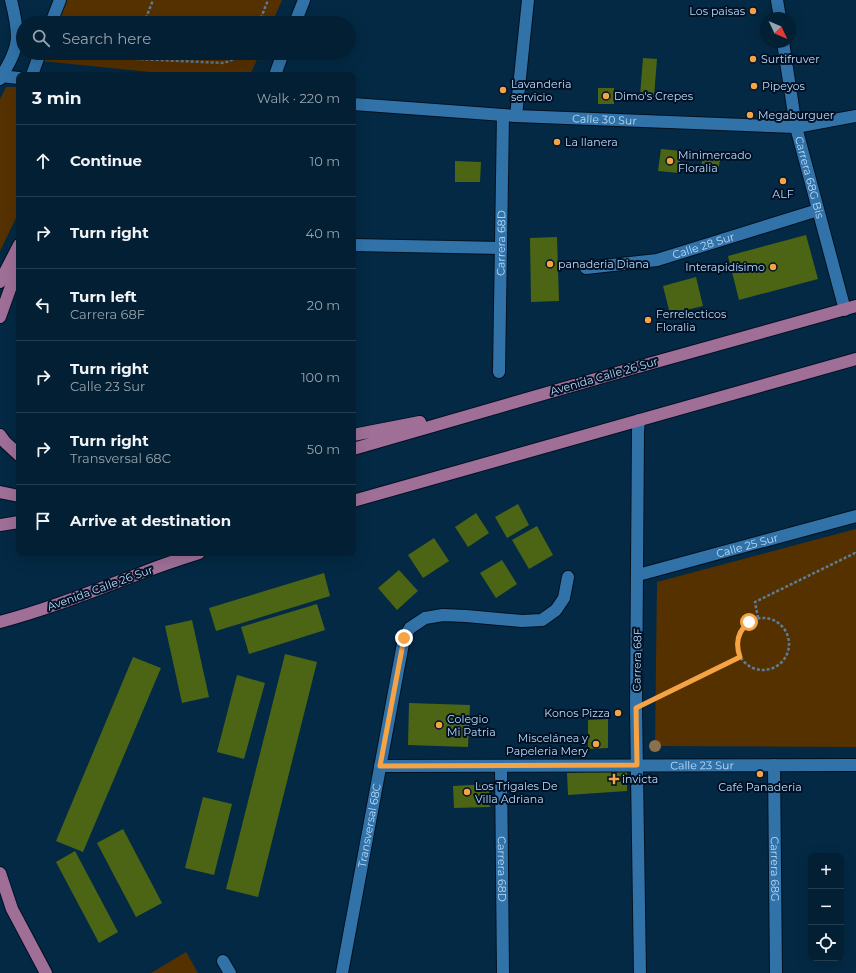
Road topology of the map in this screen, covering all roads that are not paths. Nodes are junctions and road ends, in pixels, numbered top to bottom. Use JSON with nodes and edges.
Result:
{"nodes":[{"id":1,"x":10,"y":0,"type":"edge"},
{"id":2,"x":60,"y":0,"type":"edge"},
{"id":3,"x":304,"y":0,"type":"edge"},
{"id":4,"x":528,"y":0,"type":"edge"},
{"id":5,"x":777,"y":0,"type":"edge"},
{"id":6,"x":779,"y":12,"type":"edge"},
{"id":7,"x":54,"y":16,"type":"edge"},
{"id":8,"x":298,"y":16,"type":"edge"},
{"id":9,"x":16,"y":21,"type":"edge"},
{"id":10,"x":16,"y":43,"type":"edge"},
{"id":11,"x":784,"y":48,"type":"edge"},
{"id":12,"x":37,"y":60,"type":"edge"},
{"id":13,"x":280,"y":60,"type":"edge"},
{"id":14,"x":33,"y":72,"type":"edge"},
{"id":15,"x":276,"y":72,"type":"edge"},
{"id":16,"x":1,"y":77,"type":"edge"},
{"id":17,"x":16,"y":78,"type":"edge"},
{"id":18,"x":356,"y":104,"type":"edge"},
{"id":19,"x":503,"y":115,"type":"junction"},
{"id":20,"x":516,"y":116,"type":"junction"},
{"id":21,"x":856,"y":116,"type":"edge"},
{"id":22,"x":796,"y":127,"type":"junction"},
{"id":23,"x":818,"y":210,"type":"junction"},
{"id":24,"x":356,"y":245,"type":"edge"},
{"id":25,"x":501,"y":248,"type":"junction"},
{"id":26,"x":16,"y":251,"type":"edge"},
{"id":27,"x":586,"y":268,"type":"dead end"},
{"id":28,"x":16,"y":272,"type":"edge"},
{"id":29,"x":0,"y":282,"type":"edge"},
{"id":30,"x":851,"y":308,"type":"edge"},
{"id":31,"x":0,"y":317,"type":"edge"},
{"id":32,"x":856,"y":359,"type":"edge"},
{"id":33,"x":499,"y":372,"type":"dead end"},
{"id":34,"x":488,"y":409,"type":"junction"},
{"id":35,"x":639,"y":420,"type":"junction"},
{"id":36,"x":356,"y":434,"type":"edge"},
{"id":37,"x":0,"y":435,"type":"edge"},
{"id":38,"x":356,"y":448,"type":"edge"},
{"id":39,"x":16,"y":452,"type":"edge"},
{"id":40,"x":0,"y":492,"type":"edge"},
{"id":41,"x":16,"y":495,"type":"edge"},
{"id":42,"x":356,"y":500,"type":"edge"},
{"id":43,"x":856,"y":516,"type":"edge"},
{"id":44,"x":16,"y":522,"type":"edge"},
{"id":45,"x":0,"y":525,"type":"edge"},
{"id":46,"x":190,"y":556,"type":"edge"},
{"id":47,"x":638,"y":575,"type":"junction"},
{"id":48,"x":568,"y":577,"type":"dead end"},
{"id":49,"x":0,"y":622,"type":"edge"},
{"id":50,"x":856,"y":764,"type":"edge"},
{"id":51,"x":637,"y":765,"type":"junction"},
{"id":52,"x":774,"y":765,"type":"junction"},
{"id":53,"x":380,"y":766,"type":"junction"},
{"id":54,"x":501,"y":766,"type":"junction"},
{"id":55,"x":0,"y":873,"type":"edge"},
{"id":56,"x":223,"y":961,"type":"dead end"},
{"id":57,"x":46,"y":973,"type":"edge"},
{"id":58,"x":230,"y":973,"type":"edge"},
{"id":59,"x":342,"y":973,"type":"edge"},
{"id":60,"x":503,"y":973,"type":"edge"},
{"id":61,"x":640,"y":973,"type":"edge"},
{"id":62,"x":776,"y":973,"type":"edge"}],
"edges":[{"from":1,"to":9,"type":"street"},
{"from":2,"to":7,"type":"street"},
{"from":3,"to":8,"type":"street"},
{"from":4,"to":20,"type":"street"},
{"from":5,"to":6,"type":"street"},
{"from":10,"to":16,"type":"street"},
{"from":11,"to":22,"type":"street","name":"Carrera 68G Bis"},
{"from":12,"to":14,"type":"street"},
{"from":13,"to":15,"type":"street"},
{"from":16,"to":17,"type":"street"},
{"from":18,"to":19,"type":"street","name":"Calle 30 Sur"},
{"from":19,"to":20,"type":"street","name":"Calle 30 Sur"},
{"from":19,"to":25,"type":"street","name":"Carrera 68D"},
{"from":20,"to":22,"type":"street","name":"Calle 30 Sur"},
{"from":21,"to":22,"type":"street","name":"Calle 30 Sur"},
{"from":22,"to":23,"type":"street","name":"Carrera 68G Bis"},
{"from":23,"to":27,"type":"street","name":"Calle 28 Sur"},
{"from":23,"to":30,"type":"street","name":"Carrera 68G Bis"},
{"from":24,"to":25,"type":"street"},
{"from":25,"to":33,"type":"street","name":"Carrera 68D"},
{"from":26,"to":29,"type":"main road"},
{"from":28,"to":31,"type":"main road"},
{"from":30,"to":34,"type":"main road","name":"Avenida Calle 26 Sur"},
{"from":32,"to":35,"type":"main road"},
{"from":34,"to":36,"type":"main road"},
{"from":34,"to":38,"type":"main road","name":"Avenida Calle 26 Sur"},
{"from":35,"to":42,"type":"main road"},
{"from":35,"to":47,"type":"street","name":"Carrera 68F"},
{"from":37,"to":39,"type":"main road"},
{"from":40,"to":41,"type":"main road"},
{"from":43,"to":47,"type":"street","name":"Calle 25 Sur"},
{"from":44,"to":45,"type":"main road"},
{"from":46,"to":49,"type":"main road","name":"Avenida Calle 26 Sur"},
{"from":47,"to":51,"type":"street","name":"Carrera 68F"},
{"from":48,"to":53,"type":"street","name":"Transversal 68C"},
{"from":50,"to":52,"type":"street","name":"Calle 23 Sur"},
{"from":51,"to":52,"type":"street","name":"Calle 23 Sur"},
{"from":51,"to":54,"type":"street","name":"Calle 23 Sur"},
{"from":51,"to":61,"type":"street","name":"Carrera 68F"},
{"from":52,"to":62,"type":"street","name":"Carrera 68G"},
{"from":53,"to":54,"type":"street","name":"Calle 23 Sur"},
{"from":53,"to":59,"type":"street","name":"Transversal 68C"},
{"from":54,"to":60,"type":"street","name":"Carrera 68D"},
{"from":55,"to":57,"type":"main road"},
{"from":56,"to":58,"type":"street"}]}
